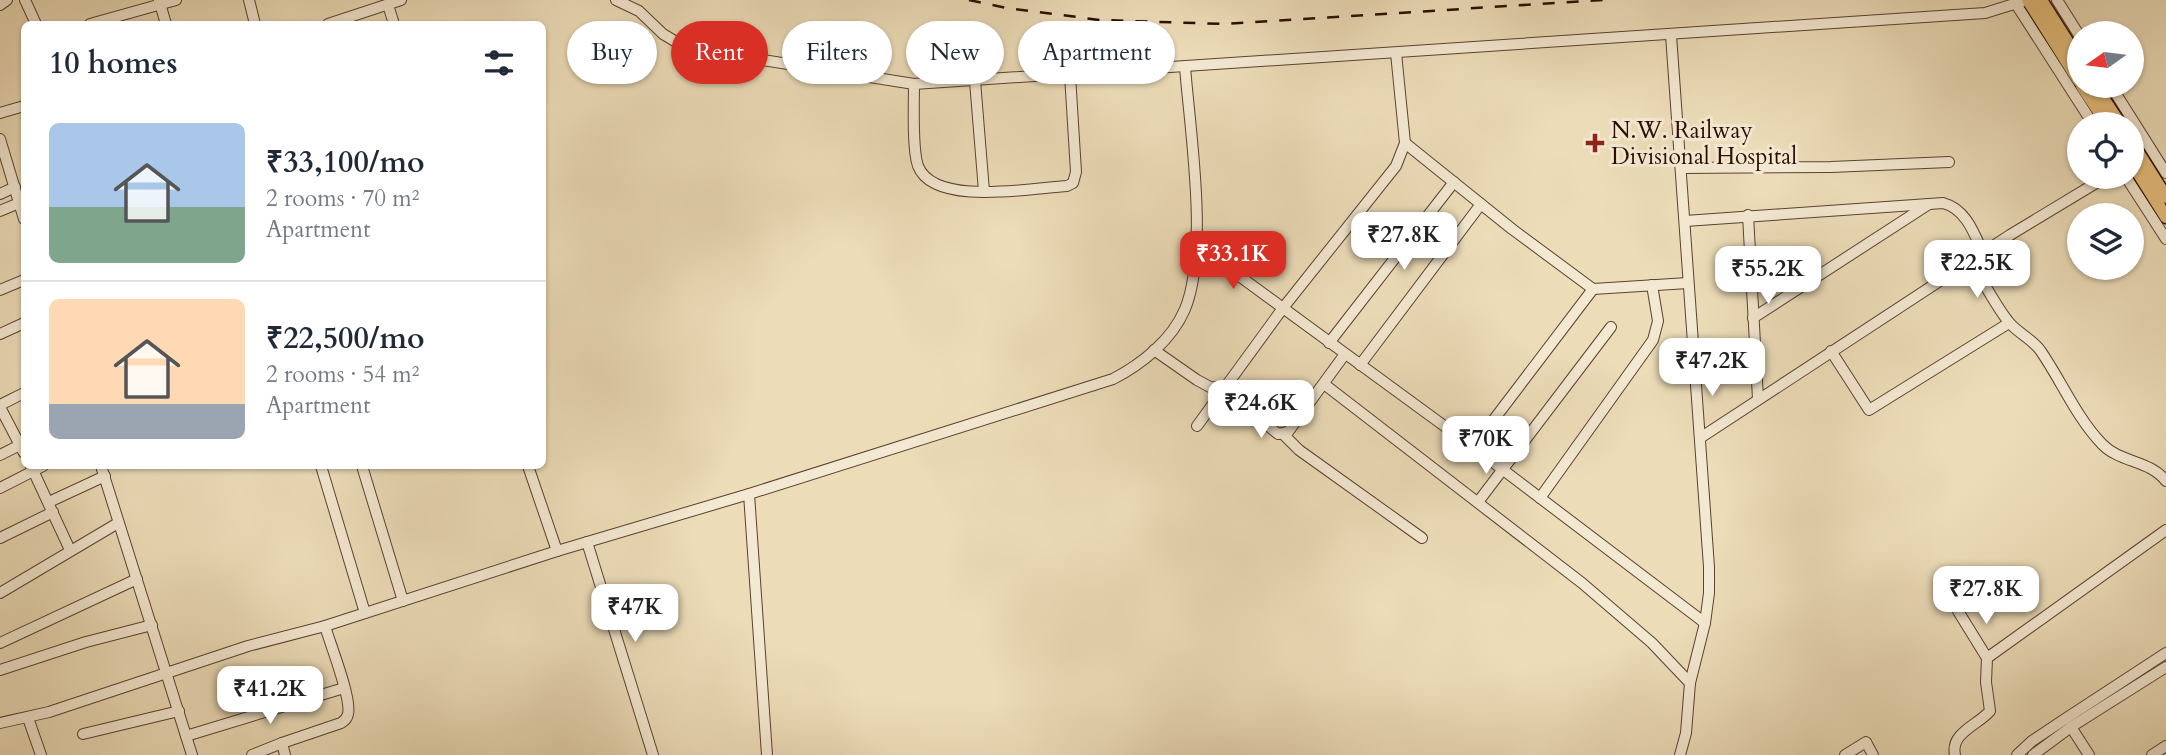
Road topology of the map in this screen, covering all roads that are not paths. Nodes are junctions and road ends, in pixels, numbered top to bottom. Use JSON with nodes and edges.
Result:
{"nodes":[{"id":1,"x":7,"y":0,"type":"edge"},
{"id":2,"x":26,"y":0,"type":"edge"},
{"id":3,"x":176,"y":0,"type":"edge"},
{"id":4,"x":249,"y":0,"type":"edge"},
{"id":5,"x":401,"y":0,"type":"edge"},
{"id":6,"x":615,"y":0,"type":"edge"},
{"id":7,"x":2041,"y":0,"type":"edge"},
{"id":8,"x":2057,"y":0,"type":"edge"},
{"id":9,"x":2024,"y":1,"type":"edge"},
{"id":10,"x":159,"y":2,"type":"edge"},
{"id":11,"x":0,"y":5,"type":"edge"},
{"id":12,"x":388,"y":5,"type":"junction"},
{"id":13,"x":35,"y":21,"type":"edge"},
{"id":14,"x":99,"y":21,"type":"edge"},
{"id":15,"x":165,"y":21,"type":"edge"},
{"id":16,"x":254,"y":21,"type":"edge"},
{"id":17,"x":337,"y":21,"type":"edge"},
{"id":18,"x":393,"y":21,"type":"edge"},
{"id":19,"x":2070,"y":21,"type":"edge"},
{"id":20,"x":1671,"y":35,"type":"junction"},
{"id":21,"x":2067,"y":41,"type":"edge"},
{"id":22,"x":1396,"y":53,"type":"junction"},
{"id":23,"x":2067,"y":64,"type":"edge"},
{"id":24,"x":1185,"y":67,"type":"junction"},
{"id":25,"x":1175,"y":68,"type":"edge"},
{"id":26,"x":906,"y":83,"type":"edge"},
{"id":27,"x":914,"y":84,"type":"edge"},
{"id":28,"x":975,"y":84,"type":"edge"},
{"id":29,"x":1071,"y":84,"type":"edge"},
{"id":30,"x":2119,"y":98,"type":"edge"},
{"id":31,"x":21,"y":107,"type":"edge"},
{"id":32,"x":2086,"y":112,"type":"edge"},
{"id":33,"x":0,"y":113,"type":"edge"},
{"id":34,"x":0,"y":139,"type":"edge"},
{"id":35,"x":1405,"y":143,"type":"junction"},
{"id":36,"x":1949,"y":162,"type":"dead end"},
{"id":37,"x":2144,"y":162,"type":"edge"},
{"id":38,"x":1681,"y":169,"type":"junction"},
{"id":39,"x":2166,"y":173,"type":"edge"},
{"id":40,"x":1454,"y":182,"type":"junction"},
{"id":41,"x":2144,"y":182,"type":"edge"},
{"id":42,"x":15,"y":187,"type":"junction"},
{"id":43,"x":2087,"y":189,"type":"edge"},
{"id":44,"x":2134,"y":189,"type":"edge"},
{"id":45,"x":984,"y":191,"type":"junction"},
{"id":46,"x":0,"y":194,"type":"edge"},
{"id":47,"x":2166,"y":197,"type":"edge"},
{"id":48,"x":19,"y":202,"type":"junction"},
{"id":49,"x":1931,"y":202,"type":"junction"},
{"id":50,"x":1481,"y":204,"type":"junction"},
{"id":51,"x":21,"y":209,"type":"edge"},
{"id":52,"x":0,"y":211,"type":"edge"},
{"id":53,"x":1748,"y":215,"type":"junction"},
{"id":54,"x":2166,"y":217,"type":"edge"},
{"id":55,"x":1685,"y":221,"type":"junction"},
{"id":56,"x":2166,"y":239,"type":"edge"},
{"id":57,"x":1196,"y":251,"type":"junction"},
{"id":58,"x":1983,"y":253,"type":"junction"},
{"id":59,"x":1971,"y":261,"type":"junction"},
{"id":60,"x":21,"y":281,"type":"edge"},
{"id":61,"x":1688,"y":283,"type":"junction"},
{"id":62,"x":1652,"y":285,"type":"junction"},
{"id":63,"x":1593,"y":289,"type":"junction"},
{"id":64,"x":0,"y":290,"type":"edge"},
{"id":65,"x":1283,"y":308,"type":"junction"},
{"id":66,"x":1753,"y":318,"type":"junction"},
{"id":67,"x":2009,"y":323,"type":"junction"},
{"id":68,"x":21,"y":324,"type":"edge"},
{"id":69,"x":1611,"y":327,"type":"dead end"},
{"id":70,"x":0,"y":334,"type":"edge"},
{"id":71,"x":1329,"y":342,"type":"junction"},
{"id":72,"x":1154,"y":350,"type":"junction"},
{"id":73,"x":1831,"y":351,"type":"junction"},
{"id":74,"x":1345,"y":354,"type":"junction"},
{"id":75,"x":1360,"y":365,"type":"junction"},
{"id":76,"x":1324,"y":384,"type":"junction"},
{"id":77,"x":1223,"y":388,"type":"junction"},
{"id":78,"x":21,"y":395,"type":"edge"},
{"id":79,"x":1758,"y":399,"type":"junction"},
{"id":80,"x":0,"y":406,"type":"edge"},
{"id":81,"x":1197,"y":426,"type":"dead end"},
{"id":82,"x":1283,"y":434,"type":"junction"},
{"id":83,"x":1700,"y":438,"type":"junction"},
{"id":84,"x":21,"y":447,"type":"edge"},
{"id":85,"x":1473,"y":447,"type":"junction"},
{"id":86,"x":21,"y":449,"type":"edge"},
{"id":87,"x":0,"y":455,"type":"edge"},
{"id":88,"x":33,"y":469,"type":"edge"},
{"id":89,"x":37,"y":469,"type":"edge"},
{"id":90,"x":103,"y":469,"type":"edge"},
{"id":91,"x":322,"y":469,"type":"edge"},
{"id":92,"x":363,"y":469,"type":"edge"},
{"id":93,"x":529,"y":469,"type":"edge"},
{"id":94,"x":1502,"y":469,"type":"junction"},
{"id":95,"x":105,"y":476,"type":"junction"},
{"id":96,"x":2166,"y":481,"type":"edge"},
{"id":97,"x":0,"y":488,"type":"edge"},
{"id":98,"x":749,"y":495,"type":"junction"},
{"id":99,"x":1540,"y":498,"type":"junction"},
{"id":100,"x":1478,"y":502,"type":"junction"},
{"id":101,"x":51,"y":507,"type":"junction"},
{"id":102,"x":118,"y":523,"type":"junction"},
{"id":103,"x":2166,"y":530,"type":"edge"},
{"id":104,"x":0,"y":538,"type":"edge"},
{"id":105,"x":1422,"y":538,"type":"dead end"},
{"id":106,"x":587,"y":542,"type":"junction"},
{"id":107,"x":70,"y":550,"type":"junction"},
{"id":108,"x":557,"y":551,"type":"junction"},
{"id":109,"x":137,"y":579,"type":"junction"},
{"id":110,"x":0,"y":593,"type":"edge"},
{"id":111,"x":403,"y":601,"type":"junction"},
{"id":112,"x":1958,"y":611,"type":"dead end"},
{"id":113,"x":365,"y":613,"type":"junction"},
{"id":114,"x":1705,"y":623,"type":"junction"},
{"id":115,"x":152,"y":625,"type":"junction"},
{"id":116,"x":325,"y":626,"type":"junction"},
{"id":117,"x":1,"y":640,"type":"edge"},
{"id":118,"x":2166,"y":653,"type":"edge"},
{"id":119,"x":1987,"y":658,"type":"junction"},
{"id":120,"x":2166,"y":667,"type":"edge"},
{"id":121,"x":0,"y":670,"type":"edge"},
{"id":122,"x":165,"y":672,"type":"junction"},
{"id":123,"x":1690,"y":684,"type":"junction"},
{"id":124,"x":344,"y":688,"type":"junction"},
{"id":125,"x":179,"y":711,"type":"junction"},
{"id":126,"x":28,"y":718,"type":"junction"},
{"id":127,"x":0,"y":723,"type":"edge"},
{"id":128,"x":2071,"y":727,"type":"junction"},
{"id":129,"x":83,"y":734,"type":"dead end"},
{"id":130,"x":187,"y":736,"type":"junction"},
{"id":131,"x":282,"y":743,"type":"junction"},
{"id":132,"x":2166,"y":746,"type":"edge"},
{"id":133,"x":41,"y":755,"type":"edge"},
{"id":134,"x":192,"y":755,"type":"edge"},
{"id":135,"x":253,"y":755,"type":"edge"},
{"id":136,"x":285,"y":755,"type":"edge"},
{"id":137,"x":653,"y":755,"type":"edge"},
{"id":138,"x":767,"y":755,"type":"edge"},
{"id":139,"x":1679,"y":755,"type":"edge"},
{"id":140,"x":1845,"y":755,"type":"edge"},
{"id":141,"x":1873,"y":755,"type":"edge"},
{"id":142,"x":1955,"y":755,"type":"edge"},
{"id":143,"x":2017,"y":755,"type":"edge"},
{"id":144,"x":2033,"y":755,"type":"edge"},
{"id":145,"x":2089,"y":755,"type":"edge"},
{"id":146,"x":2152,"y":755,"type":"edge"}],
"edges":[{"from":1,"to":11,"type":"street"},
{"from":2,"to":13,"type":"street"},
{"from":3,"to":10,"type":"street"},
{"from":4,"to":16,"type":"street"},
{"from":5,"to":12,"type":"street"},
{"from":6,"to":26,"type":"street"},
{"from":7,"to":21,"type":"main road"},
{"from":8,"to":19,"type":"street"},
{"from":9,"to":20,"type":"street"},
{"from":9,"to":23,"type":"main road"},
{"from":9,"to":32,"type":"street"},
{"from":10,"to":14,"type":"street"},
{"from":10,"to":15,"type":"street"},
{"from":12,"to":17,"type":"street"},
{"from":12,"to":18,"type":"street"},
{"from":20,"to":22,"type":"street"},
{"from":20,"to":38,"type":"street"},
{"from":22,"to":24,"type":"street"},
{"from":22,"to":35,"type":"street"},
{"from":24,"to":25,"type":"street"},
{"from":24,"to":57,"type":"street"},
{"from":27,"to":45,"type":"street"},
{"from":28,"to":45,"type":"street"},
{"from":29,"to":45,"type":"street"},
{"from":30,"to":39,"type":"street"},
{"from":31,"to":33,"type":"street"},
{"from":34,"to":42,"type":"street"},
{"from":35,"to":40,"type":"street"},
{"from":35,"to":65,"type":"street"},
{"from":36,"to":38,"type":"street"},
{"from":37,"to":47,"type":"main road"},
{"from":38,"to":55,"type":"street"},
{"from":40,"to":50,"type":"street"},
{"from":40,"to":71,"type":"street"},
{"from":41,"to":54,"type":"main road"},
{"from":42,"to":46,"type":"street"},
{"from":42,"to":48,"type":"street"},
{"from":43,"to":58,"type":"street"},
{"from":44,"to":56,"type":"street"},
{"from":48,"to":51,"type":"street"},
{"from":48,"to":52,"type":"street"},
{"from":49,"to":53,"type":"street"},
{"from":49,"to":58,"type":"street"},
{"from":49,"to":66,"type":"street"},
{"from":50,"to":63,"type":"street"},
{"from":50,"to":75,"type":"street"},
{"from":53,"to":55,"type":"street"},
{"from":53,"to":66,"type":"street"},
{"from":55,"to":61,"type":"street"},
{"from":57,"to":65,"type":"street"},
{"from":57,"to":72,"type":"street"},
{"from":58,"to":59,"type":"street"},
{"from":59,"to":67,"type":"street"},
{"from":59,"to":73,"type":"street"},
{"from":60,"to":64,"type":"street"},
{"from":61,"to":62,"type":"street"},
{"from":61,"to":83,"type":"street"},
{"from":62,"to":63,"type":"street"},
{"from":62,"to":99,"type":"street"},
{"from":63,"to":85,"type":"street"},
{"from":65,"to":71,"type":"street"},
{"from":65,"to":77,"type":"street"},
{"from":66,"to":79,"type":"street"},
{"from":67,"to":73,"type":"street"},
{"from":67,"to":96,"type":"street"},
{"from":68,"to":70,"type":"street"},
{"from":69,"to":94,"type":"street"},
{"from":71,"to":74,"type":"street"},
{"from":72,"to":77,"type":"street"},
{"from":72,"to":98,"type":"street"},
{"from":73,"to":79,"type":"street"},
{"from":74,"to":75,"type":"street"},
{"from":74,"to":76,"type":"street"},
{"from":75,"to":85,"type":"street"},
{"from":76,"to":82,"type":"street"},
{"from":76,"to":100,"type":"street"},
{"from":77,"to":81,"type":"street"},
{"from":77,"to":82,"type":"street"},
{"from":78,"to":80,"type":"street"},
{"from":79,"to":83,"type":"street"},
{"from":80,"to":84,"type":"street"},
{"from":82,"to":105,"type":"street"},
{"from":83,"to":114,"type":"street"},
{"from":85,"to":94,"type":"street"},
{"from":86,"to":87,"type":"street"},
{"from":88,"to":97,"type":"street"},
{"from":89,"to":101,"type":"street"},
{"from":90,"to":95,"type":"street"},
{"from":91,"to":113,"type":"street"},
{"from":92,"to":111,"type":"street"},
{"from":93,"to":108,"type":"street"},
{"from":94,"to":99,"type":"street"},
{"from":94,"to":100,"type":"street"},
{"from":95,"to":101,"type":"street"},
{"from":95,"to":102,"type":"street"},
{"from":98,"to":106,"type":"street"},
{"from":98,"to":138,"type":"street"},
{"from":99,"to":114,"type":"street"},
{"from":100,"to":123,"type":"street"},
{"from":101,"to":104,"type":"street"},
{"from":101,"to":107,"type":"street"},
{"from":102,"to":107,"type":"street"},
{"from":102,"to":109,"type":"street"},
{"from":103,"to":119,"type":"street"},
{"from":106,"to":108,"type":"street"},
{"from":106,"to":137,"type":"street"},
{"from":107,"to":110,"type":"street"},
{"from":108,"to":111,"type":"street"},
{"from":109,"to":115,"type":"street"},
{"from":109,"to":117,"type":"street"},
{"from":111,"to":113,"type":"street"},
{"from":112,"to":119,"type":"street"},
{"from":113,"to":116,"type":"street"},
{"from":114,"to":123,"type":"street"},
{"from":115,"to":121,"type":"street"},
{"from":115,"to":122,"type":"street"},
{"from":116,"to":122,"type":"street"},
{"from":116,"to":124,"type":"street"},
{"from":118,"to":143,"type":"street"},
{"from":119,"to":142,"type":"street"},
{"from":120,"to":128,"type":"street"},
{"from":122,"to":125,"type":"street"},
{"from":122,"to":126,"type":"street"},
{"from":123,"to":139,"type":"street"},
{"from":124,"to":130,"type":"street"},
{"from":124,"to":131,"type":"street"},
{"from":125,"to":129,"type":"street"},
{"from":125,"to":130,"type":"street"},
{"from":126,"to":127,"type":"street"},
{"from":126,"to":133,"type":"street"},
{"from":128,"to":144,"type":"street"},
{"from":128,"to":145,"type":"street"},
{"from":130,"to":134,"type":"street"},
{"from":131,"to":135,"type":"street"},
{"from":131,"to":136,"type":"street"},
{"from":132,"to":146,"type":"street"},
{"from":140,"to":141,"type":"street"}]}
